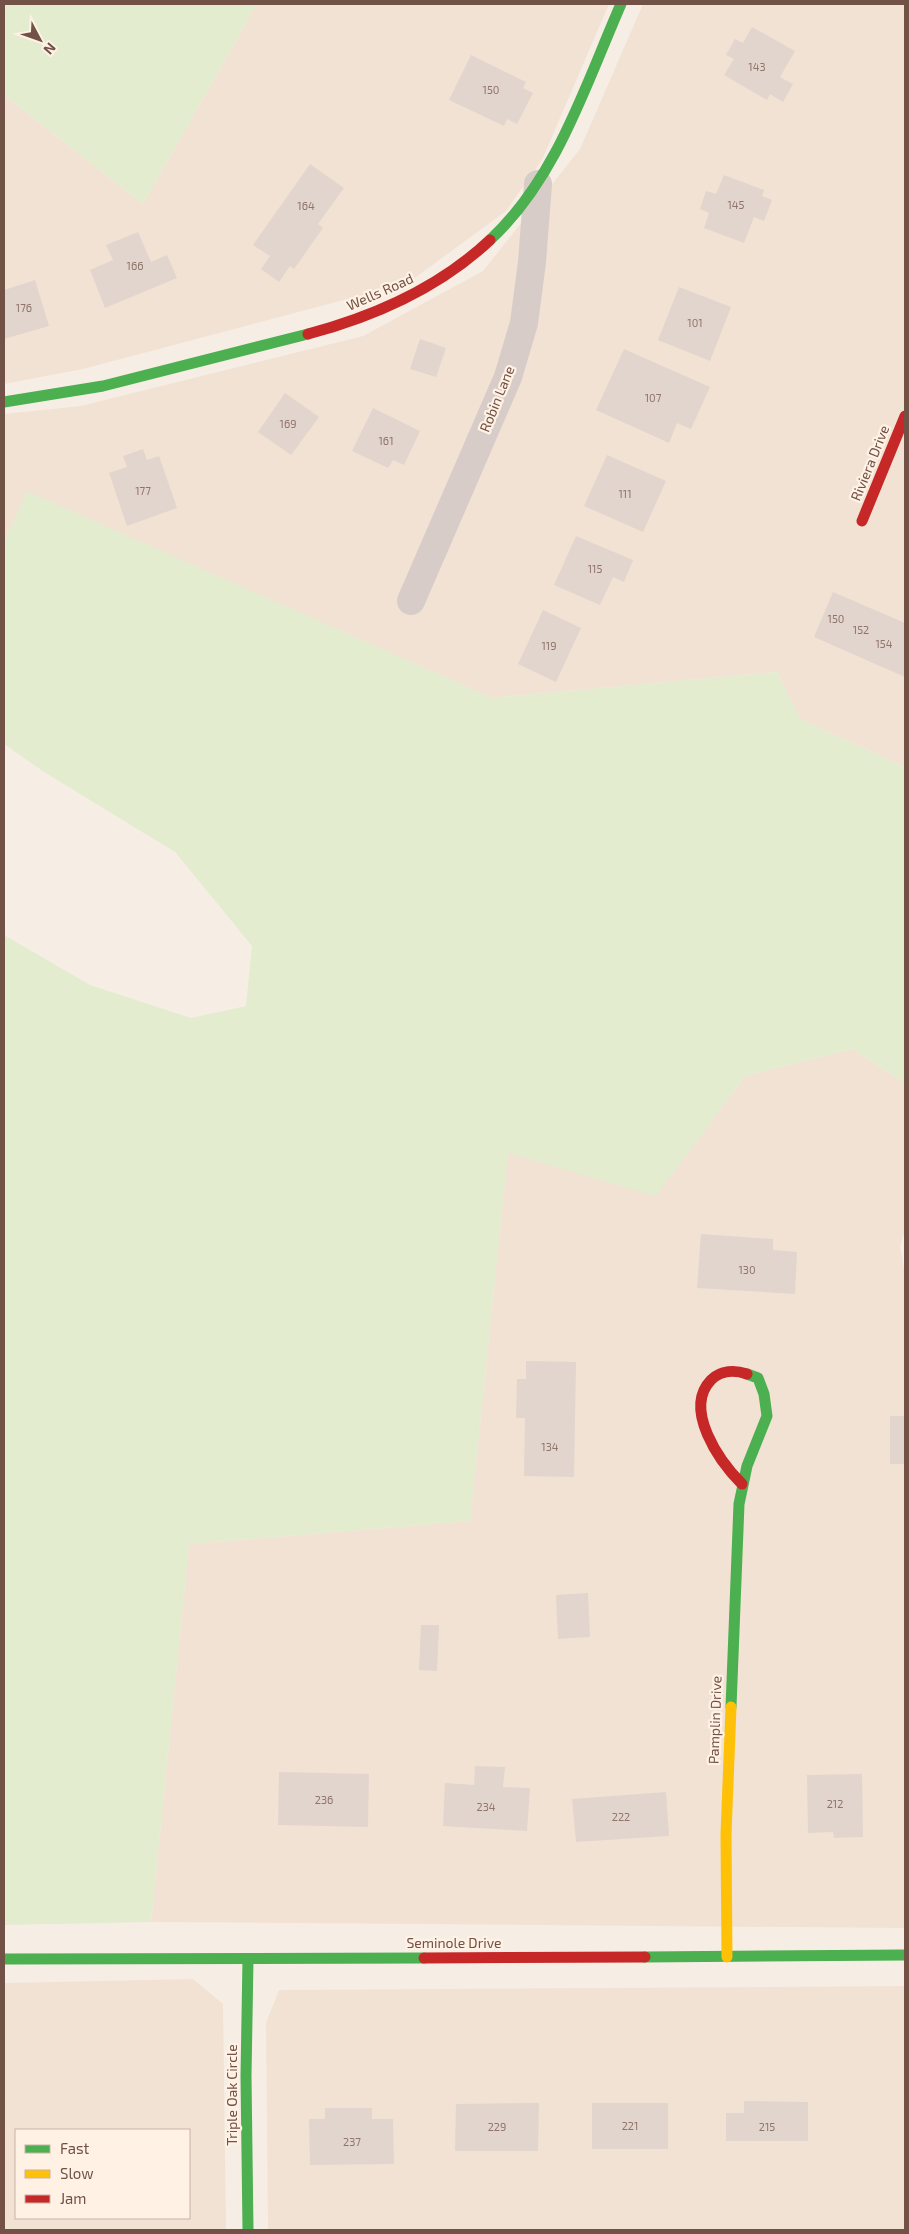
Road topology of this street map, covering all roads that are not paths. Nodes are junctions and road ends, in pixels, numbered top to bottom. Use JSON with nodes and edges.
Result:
{"nodes":[{"id":1,"x":621,"y":4,"type":"edge"},
{"id":2,"x":538,"y":184,"type":"junction"},
{"id":3,"x":4,"y":402,"type":"edge"},
{"id":4,"x":905,"y":416,"type":"edge"},
{"id":5,"x":862,"y":521,"type":"dead end"},
{"id":6,"x":410,"y":601,"type":"dead end"},
{"id":7,"x":742,"y":1484,"type":"junction"},
{"id":8,"x":905,"y":1955,"type":"edge"},
{"id":9,"x":727,"y":1957,"type":"junction"},
{"id":10,"x":4,"y":1959,"type":"edge"},
{"id":11,"x":248,"y":1959,"type":"junction"},
{"id":12,"x":248,"y":2230,"type":"edge"}],
"edges":[{"from":1,"to":2,"type":"street","name":"Wells Road"},
{"from":2,"to":3,"type":"street","name":"Wells Road"},
{"from":2,"to":6,"type":"street","name":"Robin Lane"},
{"from":4,"to":5,"type":"street","name":"Riviera Drive"},
{"from":7,"to":7,"type":"street","name":"Pamplin Drive"},
{"from":7,"to":9,"type":"street","name":"Pamplin Drive"},
{"from":8,"to":9,"type":"street","name":"Seminole Drive"},
{"from":9,"to":11,"type":"street","name":"Seminole Drive"},
{"from":10,"to":11,"type":"street","name":"Seminole Drive"},
{"from":11,"to":12,"type":"street","name":"Triple Oak Circle"}]}
